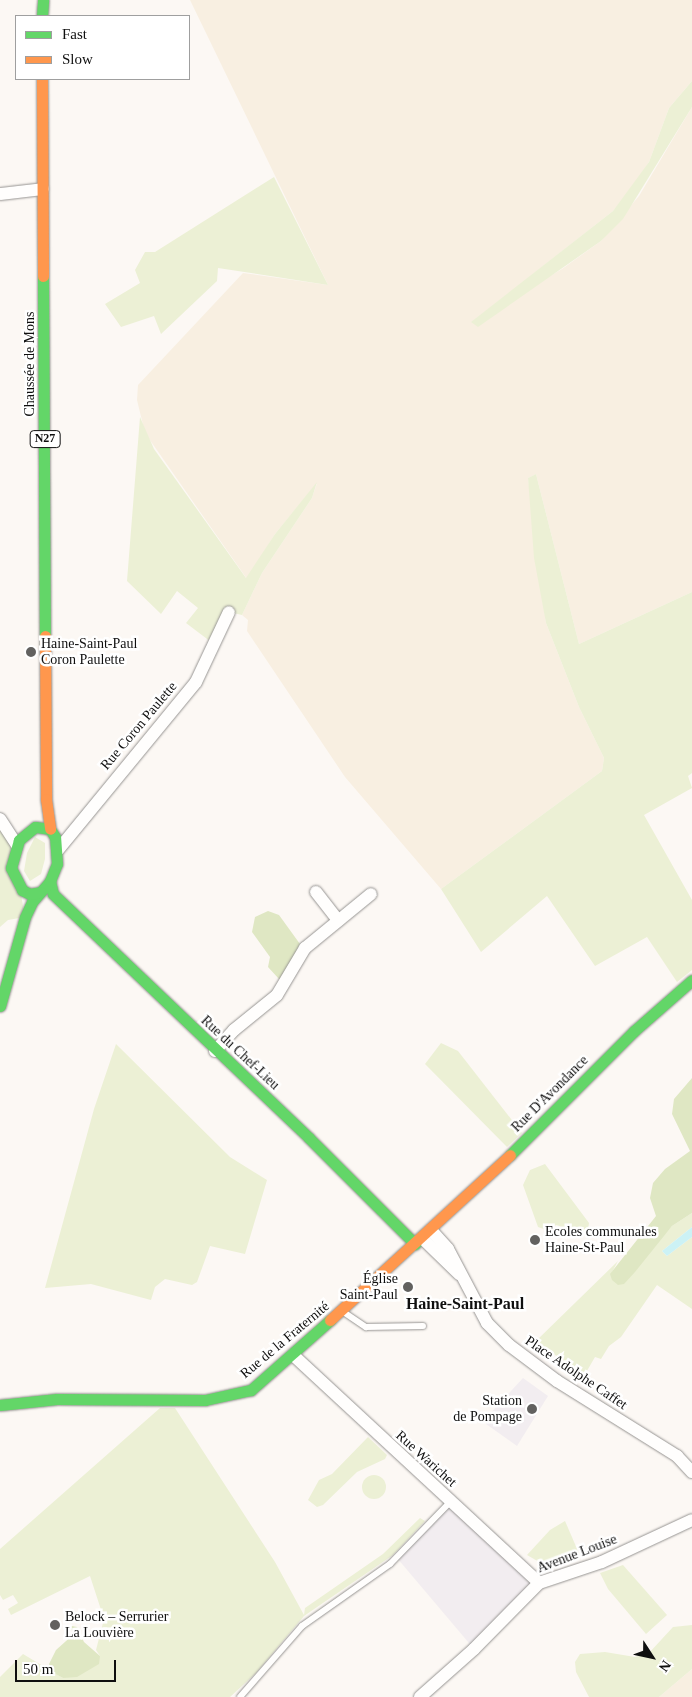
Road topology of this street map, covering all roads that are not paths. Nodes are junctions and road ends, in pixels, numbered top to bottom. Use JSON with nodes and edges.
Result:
{"nodes":[{"id":1,"x":42,"y":0,"type":"edge"},
{"id":2,"x":42,"y":15,"type":"edge"},
{"id":3,"x":42,"y":80,"type":"edge"},
{"id":4,"x":43,"y":189,"type":"junction"},
{"id":5,"x":0,"y":194,"type":"edge"},
{"id":6,"x":229,"y":612,"type":"dead end"},
{"id":7,"x":46,"y":799,"type":"junction"},
{"id":8,"x":0,"y":820,"type":"edge"},
{"id":9,"x":35,"y":827,"type":"junction"},
{"id":10,"x":50,"y":829,"type":"junction"},
{"id":11,"x":17,"y":845,"type":"junction"},
{"id":12,"x":58,"y":850,"type":"junction"},
{"id":13,"x":50,"y":881,"type":"junction"},
{"id":14,"x":22,"y":890,"type":"junction"},
{"id":15,"x":40,"y":892,"type":"junction"},
{"id":16,"x":316,"y":892,"type":"dead end"},
{"id":17,"x":371,"y":894,"type":"dead end"},
{"id":18,"x":25,"y":918,"type":"junction"},
{"id":19,"x":338,"y":920,"type":"junction"},
{"id":20,"x":692,"y":980,"type":"edge"},
{"id":21,"x":0,"y":1006,"type":"edge"},
{"id":22,"x":214,"y":1051,"type":"junction"},
{"id":23,"x":422,"y":1237,"type":"junction"},
{"id":24,"x":342,"y":1311,"type":"junction"},
{"id":25,"x":423,"y":1326,"type":"dead end"},
{"id":26,"x":293,"y":1355,"type":"junction"},
{"id":27,"x":0,"y":1406,"type":"edge"},
{"id":28,"x":692,"y":1472,"type":"edge"},
{"id":29,"x":450,"y":1501,"type":"junction"},
{"id":30,"x":692,"y":1520,"type":"edge"},
{"id":31,"x":539,"y":1583,"type":"junction"},
{"id":32,"x":240,"y":1697,"type":"edge"},
{"id":33,"x":420,"y":1697,"type":"edge"}],
"edges":[{"from":1,"to":2,"type":"street"},
{"from":3,"to":4,"type":"street","name":"Chaussée de Mons","number":"N27"},
{"from":4,"to":5,"type":"street"},
{"from":4,"to":7,"type":"street","name":"Chaussée de Mons","number":"N27"},
{"from":6,"to":12,"type":"street","name":"Rue Coron Paulette"},
{"from":7,"to":9,"type":"street","number":"N27"},
{"from":7,"to":10,"type":"street","number":"N27"},
{"from":8,"to":11,"type":"street"},
{"from":9,"to":10,"type":"street"},
{"from":9,"to":11,"type":"street","number":"N27"},
{"from":10,"to":12,"type":"street","number":"N27"},
{"from":11,"to":14,"type":"street"},
{"from":12,"to":13,"type":"street"},
{"from":13,"to":15,"type":"street"},
{"from":13,"to":22,"type":"street","name":"Rue du Chef-Lieu"},
{"from":14,"to":15,"type":"street"},
{"from":14,"to":18,"type":"street"},
{"from":15,"to":18,"type":"street"},
{"from":16,"to":19,"type":"street"},
{"from":17,"to":19,"type":"street"},
{"from":18,"to":21,"type":"street"},
{"from":19,"to":22,"type":"street"},
{"from":20,"to":23,"type":"street","name":"Rue D'Avondance"},
{"from":22,"to":23,"type":"street","name":"Rue du Chef-Lieu"},
{"from":23,"to":24,"type":"street","name":"Rue de la Fraternité"},
{"from":23,"to":28,"type":"street","name":"Place Adolphe Caffet"},
{"from":24,"to":25,"type":"lane"},
{"from":24,"to":26,"type":"street","name":"Rue de la Fraternité"},
{"from":26,"to":27,"type":"street","name":"Rue de la Fraternité"},
{"from":26,"to":29,"type":"street","name":"Rue Warichet"},
{"from":29,"to":31,"type":"street","name":"Rue Warichet"},
{"from":29,"to":32,"type":"lane"},
{"from":30,"to":31,"type":"street","name":"Avenue Louise"},
{"from":31,"to":33,"type":"street","name":"Avenue Louise"}]}
